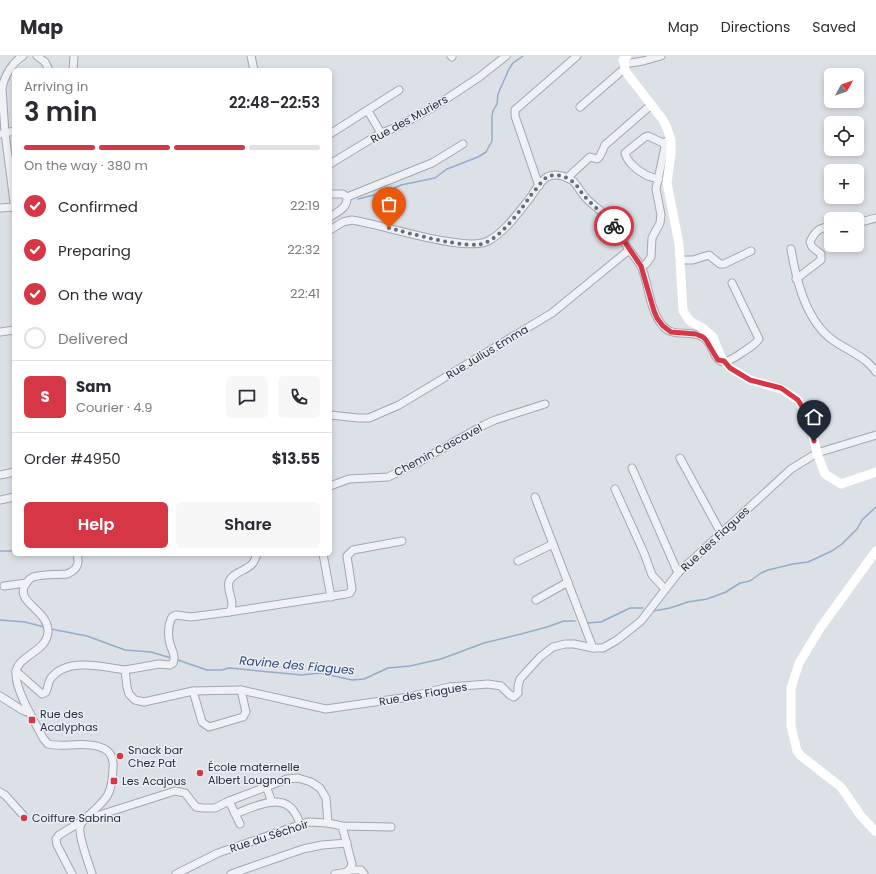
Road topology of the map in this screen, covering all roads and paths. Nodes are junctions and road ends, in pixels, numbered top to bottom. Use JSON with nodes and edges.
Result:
{"nodes":[{"id":1,"x":23,"y":56,"type":"edge"},
{"id":2,"x":37,"y":56,"type":"edge"},
{"id":3,"x":74,"y":56,"type":"edge"},
{"id":4,"x":251,"y":56,"type":"edge"},
{"id":5,"x":506,"y":56,"type":"edge"},
{"id":6,"x":577,"y":56,"type":"edge"},
{"id":7,"x":661,"y":56,"type":"edge"},
{"id":8,"x":625,"y":62,"type":"edge"},
{"id":9,"x":48,"y":68,"type":"edge"},
{"id":10,"x":73,"y":68,"type":"edge"},
{"id":11,"x":254,"y":68,"type":"edge"},
{"id":12,"x":0,"y":74,"type":"edge"},
{"id":13,"x":3,"y":82,"type":"junction"},
{"id":14,"x":399,"y":90,"type":"dead end"},
{"id":15,"x":651,"y":105,"type":"junction"},
{"id":16,"x":580,"y":107,"type":"dead end"},
{"id":17,"x":368,"y":111,"type":"junction"},
{"id":18,"x":3,"y":133,"type":"edge"},
{"id":19,"x":332,"y":133,"type":"edge"},
{"id":20,"x":381,"y":133,"type":"junction"},
{"id":21,"x":669,"y":141,"type":"junction"},
{"id":22,"x":463,"y":144,"type":"dead end"},
{"id":23,"x":332,"y":163,"type":"edge"},
{"id":24,"x":567,"y":178,"type":"junction"},
{"id":25,"x":659,"y":179,"type":"junction"},
{"id":26,"x":12,"y":184,"type":"edge"},
{"id":27,"x":539,"y":186,"type":"junction"},
{"id":28,"x":332,"y":194,"type":"edge"},
{"id":29,"x":347,"y":198,"type":"junction"},
{"id":30,"x":12,"y":207,"type":"edge"},
{"id":31,"x":0,"y":208,"type":"edge"},
{"id":32,"x":332,"y":216,"type":"edge"},
{"id":33,"x":876,"y":218,"type":"edge"},
{"id":34,"x":864,"y":221,"type":"edge"},
{"id":35,"x":824,"y":227,"type":"edge"},
{"id":36,"x":332,"y":229,"type":"edge"},
{"id":37,"x":790,"y":248,"type":"dead end"},
{"id":38,"x":629,"y":250,"type":"junction"},
{"id":39,"x":751,"y":251,"type":"dead end"},
{"id":40,"x":680,"y":260,"type":"junction"},
{"id":41,"x":641,"y":266,"type":"junction"},
{"id":42,"x":796,"y":279,"type":"junction"},
{"id":43,"x":732,"y":284,"type":"dead end"},
{"id":44,"x":0,"y":332,"type":"edge"},
{"id":45,"x":12,"y":332,"type":"edge"},
{"id":46,"x":724,"y":361,"type":"junction"},
{"id":47,"x":876,"y":372,"type":"edge"},
{"id":48,"x":545,"y":404,"type":"dead end"},
{"id":49,"x":332,"y":415,"type":"edge"},
{"id":50,"x":876,"y":435,"type":"edge"},
{"id":51,"x":817,"y":453,"type":"junction"},
{"id":52,"x":680,"y":458,"type":"dead end"},
{"id":53,"x":632,"y":468,"type":"dead end"},
{"id":54,"x":12,"y":472,"type":"edge"},
{"id":55,"x":876,"y":472,"type":"edge"},
{"id":56,"x":0,"y":475,"type":"edge"},
{"id":57,"x":332,"y":485,"type":"edge"},
{"id":58,"x":615,"y":489,"type":"dead end"},
{"id":59,"x":12,"y":497,"type":"edge"},
{"id":60,"x":534,"y":497,"type":"dead end"},
{"id":61,"x":0,"y":500,"type":"edge"},
{"id":62,"x":721,"y":533,"type":"junction"},
{"id":63,"x":402,"y":541,"type":"dead end"},
{"id":64,"x":553,"y":544,"type":"junction"},
{"id":65,"x":876,"y":551,"type":"edge"},
{"id":66,"x":78,"y":556,"type":"edge"},
{"id":67,"x":256,"y":556,"type":"edge"},
{"id":68,"x":322,"y":556,"type":"edge"},
{"id":69,"x":518,"y":561,"type":"dead end"},
{"id":70,"x":678,"y":573,"type":"junction"},
{"id":71,"x":568,"y":582,"type":"junction"},
{"id":72,"x":26,"y":583,"type":"junction"},
{"id":73,"x":4,"y":586,"type":"dead end"},
{"id":74,"x":665,"y":590,"type":"junction"},
{"id":75,"x":331,"y":597,"type":"junction"},
{"id":76,"x":536,"y":600,"type":"dead end"},
{"id":77,"x":229,"y":612,"type":"junction"},
{"id":78,"x":593,"y":648,"type":"junction"},
{"id":79,"x":125,"y":670,"type":"junction"},
{"id":80,"x":16,"y":671,"type":"junction"},
{"id":81,"x":241,"y":690,"type":"junction"},
{"id":82,"x":193,"y":691,"type":"junction"},
{"id":83,"x":0,"y":696,"type":"edge"},
{"id":84,"x":30,"y":713,"type":"junction"},
{"id":85,"x":266,"y":786,"type":"junction"},
{"id":86,"x":0,"y":792,"type":"edge"},
{"id":87,"x":229,"y":801,"type":"junction"},
{"id":88,"x":272,"y":802,"type":"junction"},
{"id":89,"x":235,"y":814,"type":"junction"},
{"id":90,"x":23,"y":815,"type":"dead end"},
{"id":91,"x":84,"y":820,"type":"junction"},
{"id":92,"x":328,"y":823,"type":"junction"},
{"id":93,"x":240,"y":824,"type":"dead end"},
{"id":94,"x":300,"y":824,"type":"junction"},
{"id":95,"x":342,"y":826,"type":"junction"},
{"id":96,"x":391,"y":827,"type":"dead end"},
{"id":97,"x":874,"y":828,"type":"edge"},
{"id":98,"x":347,"y":843,"type":"junction"},
{"id":99,"x":350,"y":870,"type":"junction"},
{"id":100,"x":72,"y":874,"type":"edge"},
{"id":101,"x":92,"y":874,"type":"edge"},
{"id":102,"x":176,"y":874,"type":"edge"},
{"id":103,"x":231,"y":874,"type":"edge"},
{"id":104,"x":335,"y":874,"type":"edge"},
{"id":105,"x":364,"y":874,"type":"edge"}],
"edges":[{"from":1,"to":13,"type":"street"},
{"from":2,"to":9,"type":"street"},
{"from":3,"to":10,"type":"street"},
{"from":4,"to":11,"type":"street"},
{"from":5,"to":20,"type":"street","name":"Rue des Muriers"},
{"from":6,"to":27,"type":"street"},
{"from":7,"to":8,"type":"street"},
{"from":8,"to":15,"type":"main road"},
{"from":8,"to":16,"type":"street"},
{"from":12,"to":13,"type":"street"},
{"from":13,"to":18,"type":"street"},
{"from":14,"to":17,"type":"street"},
{"from":15,"to":21,"type":"main road"},
{"from":15,"to":24,"type":"street"},
{"from":17,"to":19,"type":"street"},
{"from":17,"to":20,"type":"street"},
{"from":18,"to":26,"type":"street"},
{"from":20,"to":23,"type":"street","name":"Rue des Muriers"},
{"from":21,"to":25,"type":"street"},
{"from":21,"to":25,"type":"street"},
{"from":21,"to":40,"type":"main road"},
{"from":22,"to":29,"type":"street"},
{"from":24,"to":27,"type":"street"},
{"from":24,"to":38,"type":"street"},
{"from":25,"to":41,"type":"street"},
{"from":27,"to":36,"type":"street"},
{"from":28,"to":29,"type":"street"},
{"from":29,"to":32,"type":"street"},
{"from":30,"to":31,"type":"street"},
{"from":33,"to":34,"type":"street"},
{"from":35,"to":42,"type":"street"},
{"from":37,"to":42,"type":"street"},
{"from":38,"to":41,"type":"street"},
{"from":38,"to":49,"type":"street","name":"Rue Julius Emma"},
{"from":39,"to":40,"type":"street"},
{"from":40,"to":46,"type":"main road"},
{"from":41,"to":46,"type":"street"},
{"from":42,"to":47,"type":"street"},
{"from":43,"to":46,"type":"street"},
{"from":44,"to":45,"type":"street"},
{"from":46,"to":51,"type":"main road"},
{"from":48,"to":57,"type":"street","name":"Chemin Cascavel"},
{"from":50,"to":51,"type":"street","name":"Rue des Fiagues"},
{"from":51,"to":55,"type":"main road"},
{"from":51,"to":62,"type":"street","name":"Rue des Fiagues"},
{"from":52,"to":62,"type":"street"},
{"from":53,"to":70,"type":"street"},
{"from":54,"to":56,"type":"street"},
{"from":58,"to":74,"type":"street"},
{"from":59,"to":61,"type":"street"},
{"from":60,"to":64,"type":"street"},
{"from":62,"to":70,"type":"street","name":"Rue des Fiagues"},
{"from":63,"to":75,"type":"street"},
{"from":64,"to":69,"type":"street"},
{"from":64,"to":71,"type":"street"},
{"from":65,"to":97,"type":"main road"},
{"from":66,"to":72,"type":"street"},
{"from":67,"to":77,"type":"street"},
{"from":68,"to":75,"type":"street"},
{"from":70,"to":74,"type":"street","name":"Rue des Fiagues"},
{"from":71,"to":76,"type":"street"},
{"from":71,"to":78,"type":"street"},
{"from":72,"to":73,"type":"street"},
{"from":72,"to":80,"type":"street"},
{"from":74,"to":78,"type":"street","name":"Rue des Fiagues"},
{"from":75,"to":77,"type":"street"},
{"from":77,"to":79,"type":"street"},
{"from":78,"to":81,"type":"street","name":"Rue des Fiagues"},
{"from":79,"to":80,"type":"street"},
{"from":79,"to":82,"type":"street","name":"Rue des Fiagues"},
{"from":80,"to":84,"type":"street"},
{"from":81,"to":82,"type":"street","name":"Rue des Fiagues"},
{"from":81,"to":82,"type":"street"},
{"from":83,"to":84,"type":"street"},
{"from":84,"to":91,"type":"street"},
{"from":85,"to":87,"type":"street"},
{"from":85,"to":88,"type":"street"},
{"from":85,"to":92,"type":"street"},
{"from":86,"to":90,"type":"street"},
{"from":87,"to":89,"type":"street"},
{"from":87,"to":91,"type":"street"},
{"from":88,"to":89,"type":"street"},
{"from":88,"to":94,"type":"street"},
{"from":89,"to":93,"type":"street"},
{"from":91,"to":100,"type":"street"},
{"from":91,"to":101,"type":"street"},
{"from":92,"to":94,"type":"street","name":"Rue du Séchoir"},
{"from":92,"to":95,"type":"street","name":"Rue du Séchoir"},
{"from":94,"to":102,"type":"street","name":"Rue du Séchoir"},
{"from":95,"to":96,"type":"street","name":"Rue du Séchoir"},
{"from":95,"to":98,"type":"street"},
{"from":98,"to":99,"type":"street"},
{"from":98,"to":103,"type":"street"},
{"from":99,"to":104,"type":"street"},
{"from":99,"to":105,"type":"street"}]}
